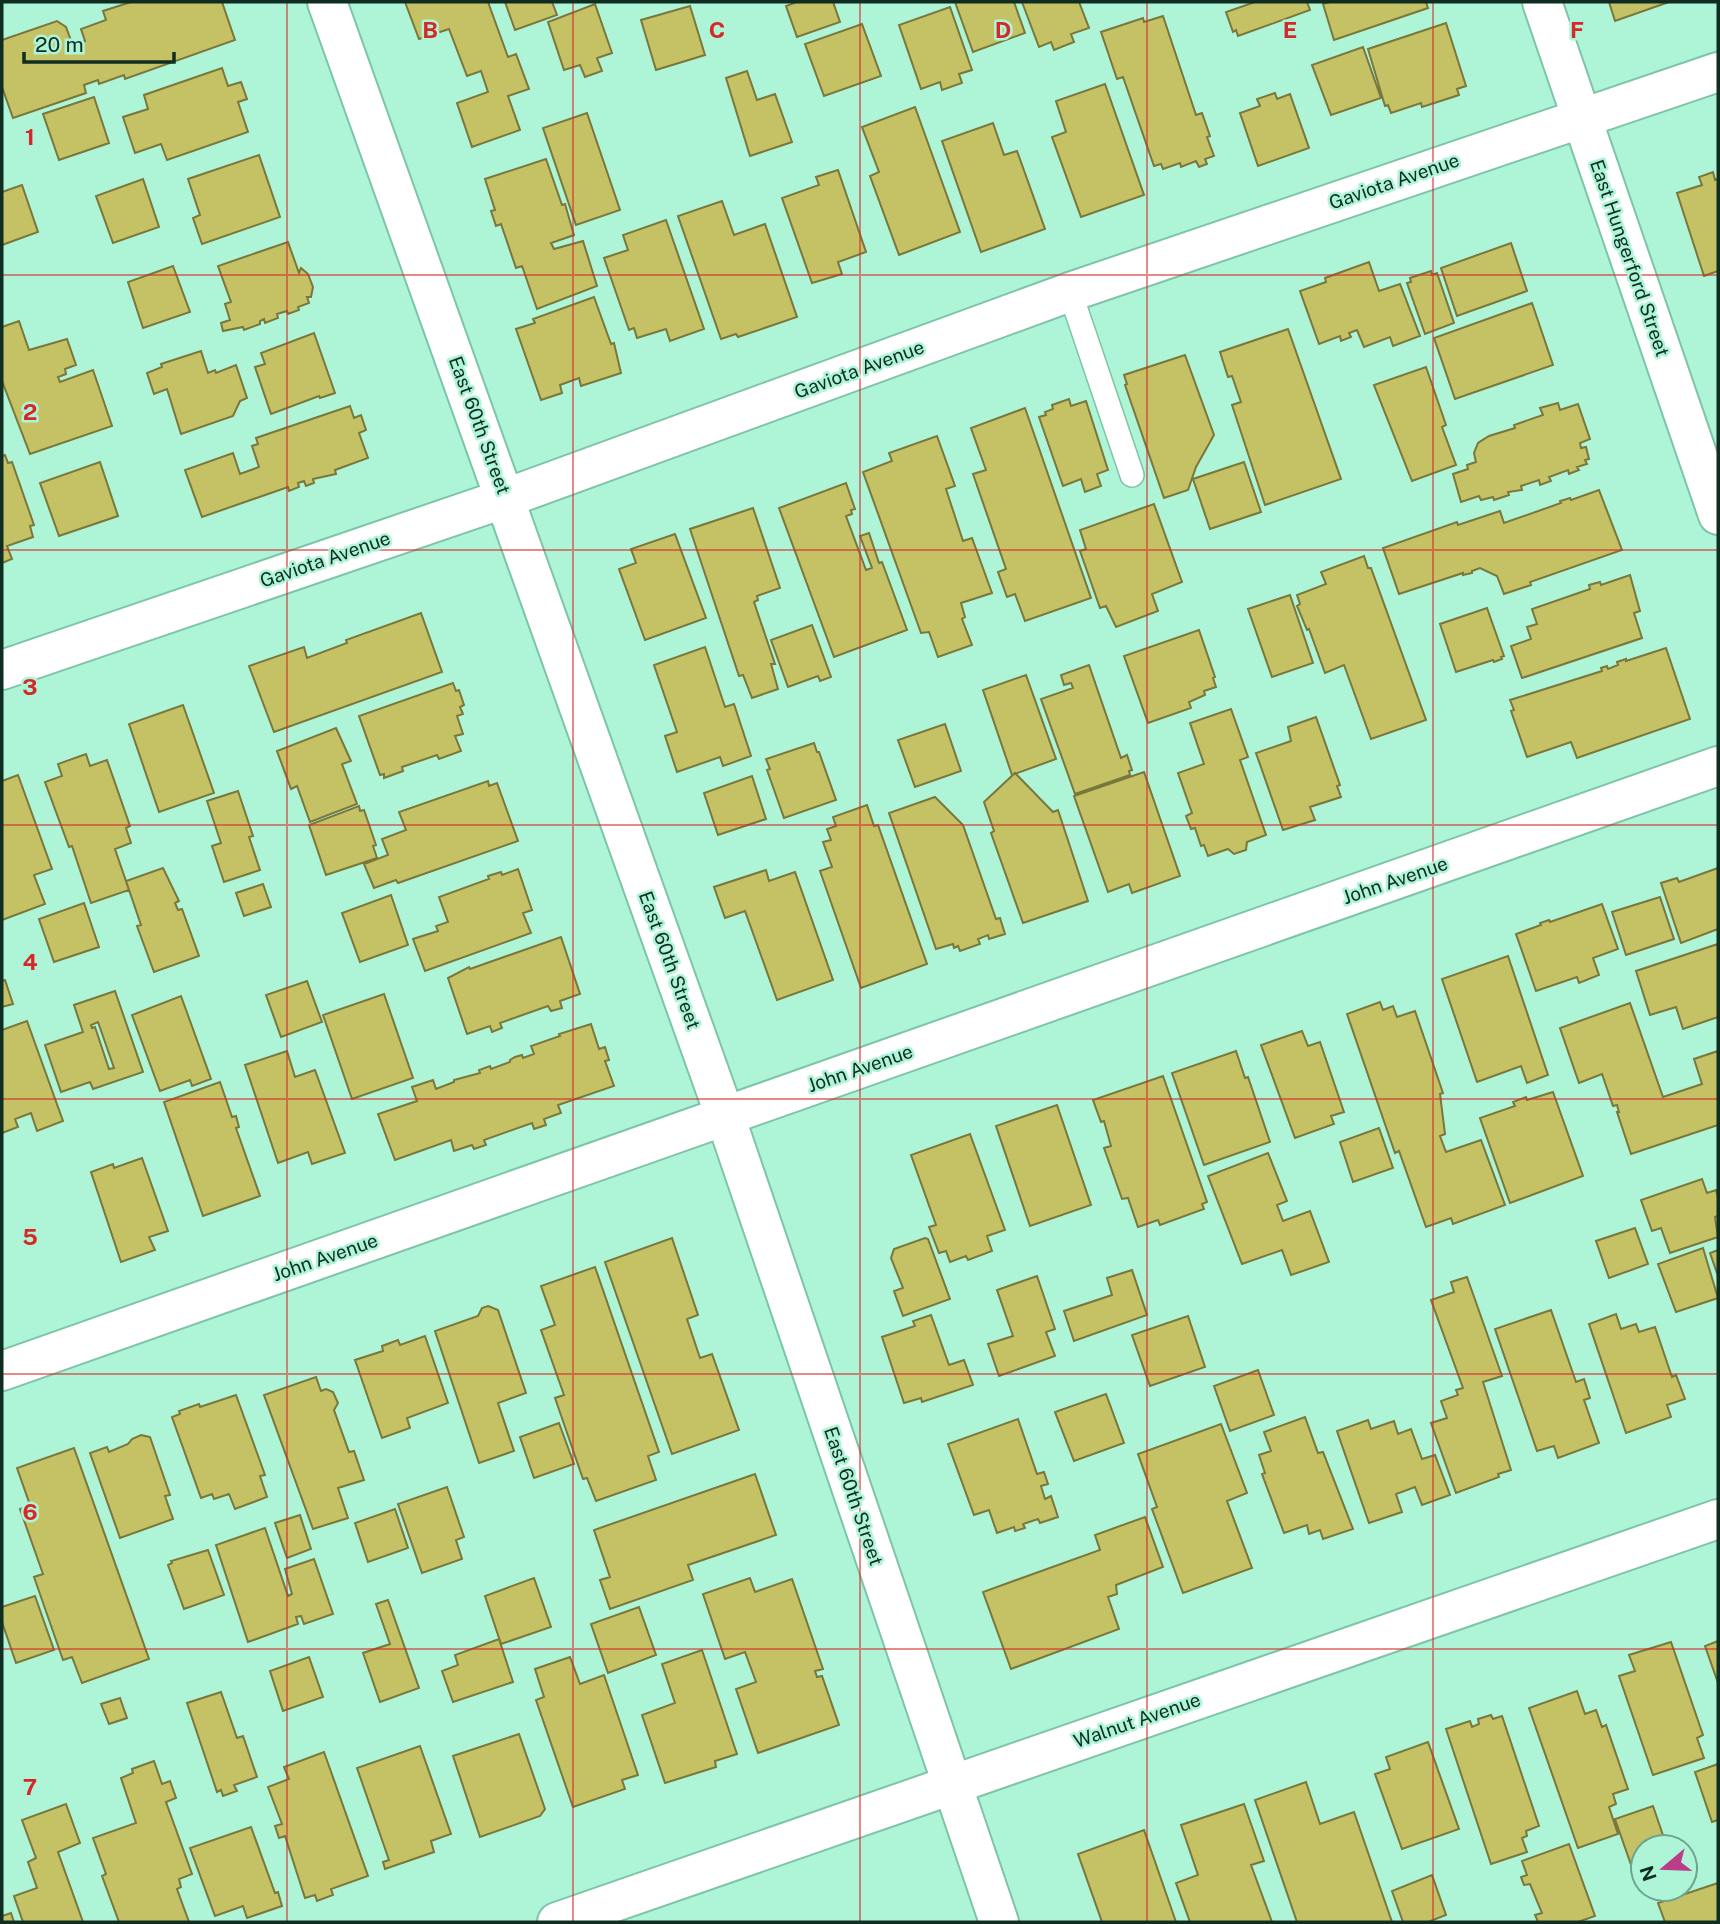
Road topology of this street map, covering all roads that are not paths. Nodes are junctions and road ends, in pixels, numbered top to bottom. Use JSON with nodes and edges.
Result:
{"nodes":[{"id":1,"x":327,"y":2,"type":"edge"},
{"id":2,"x":1542,"y":2,"type":"edge"},
{"id":3,"x":1718,"y":72,"type":"edge"},
{"id":4,"x":1581,"y":117,"type":"junction"},
{"id":5,"x":1070,"y":292,"type":"junction"},
{"id":6,"x":1132,"y":475,"type":"dead end"},
{"id":7,"x":506,"y":498,"type":"junction"},
{"id":8,"x":1718,"y":514,"type":"edge"},
{"id":9,"x":2,"y":670,"type":"edge"},
{"id":10,"x":1718,"y":765,"type":"edge"},
{"id":11,"x":725,"y":1116,"type":"junction"},
{"id":12,"x":2,"y":1371,"type":"edge"},
{"id":13,"x":1718,"y":1519,"type":"edge"},
{"id":14,"x":951,"y":1784,"type":"junction"},
{"id":15,"x":557,"y":1922,"type":"edge"},
{"id":16,"x":999,"y":1922,"type":"edge"}],
"edges":[{"from":1,"to":7,"type":"street","name":"East 60th Street"},
{"from":2,"to":4,"type":"street","name":"East Hungerford Street"},
{"from":3,"to":4,"type":"street","name":"Gaviota Avenue"},
{"from":4,"to":5,"type":"street","name":"Gaviota Avenue"},
{"from":4,"to":8,"type":"street","name":"East Hungerford Street"},
{"from":5,"to":6,"type":"lane"},
{"from":5,"to":7,"type":"street","name":"Gaviota Avenue"},
{"from":7,"to":9,"type":"street","name":"Gaviota Avenue"},
{"from":7,"to":11,"type":"street","name":"East 60th Street"},
{"from":10,"to":11,"type":"street","name":"John Avenue"},
{"from":11,"to":12,"type":"street","name":"John Avenue"},
{"from":11,"to":14,"type":"street","name":"East 60th Street"},
{"from":13,"to":14,"type":"street","name":"Walnut Avenue"},
{"from":14,"to":15,"type":"street","name":"Walnut Avenue"},
{"from":14,"to":16,"type":"street","name":"East 60th Street"}]}
